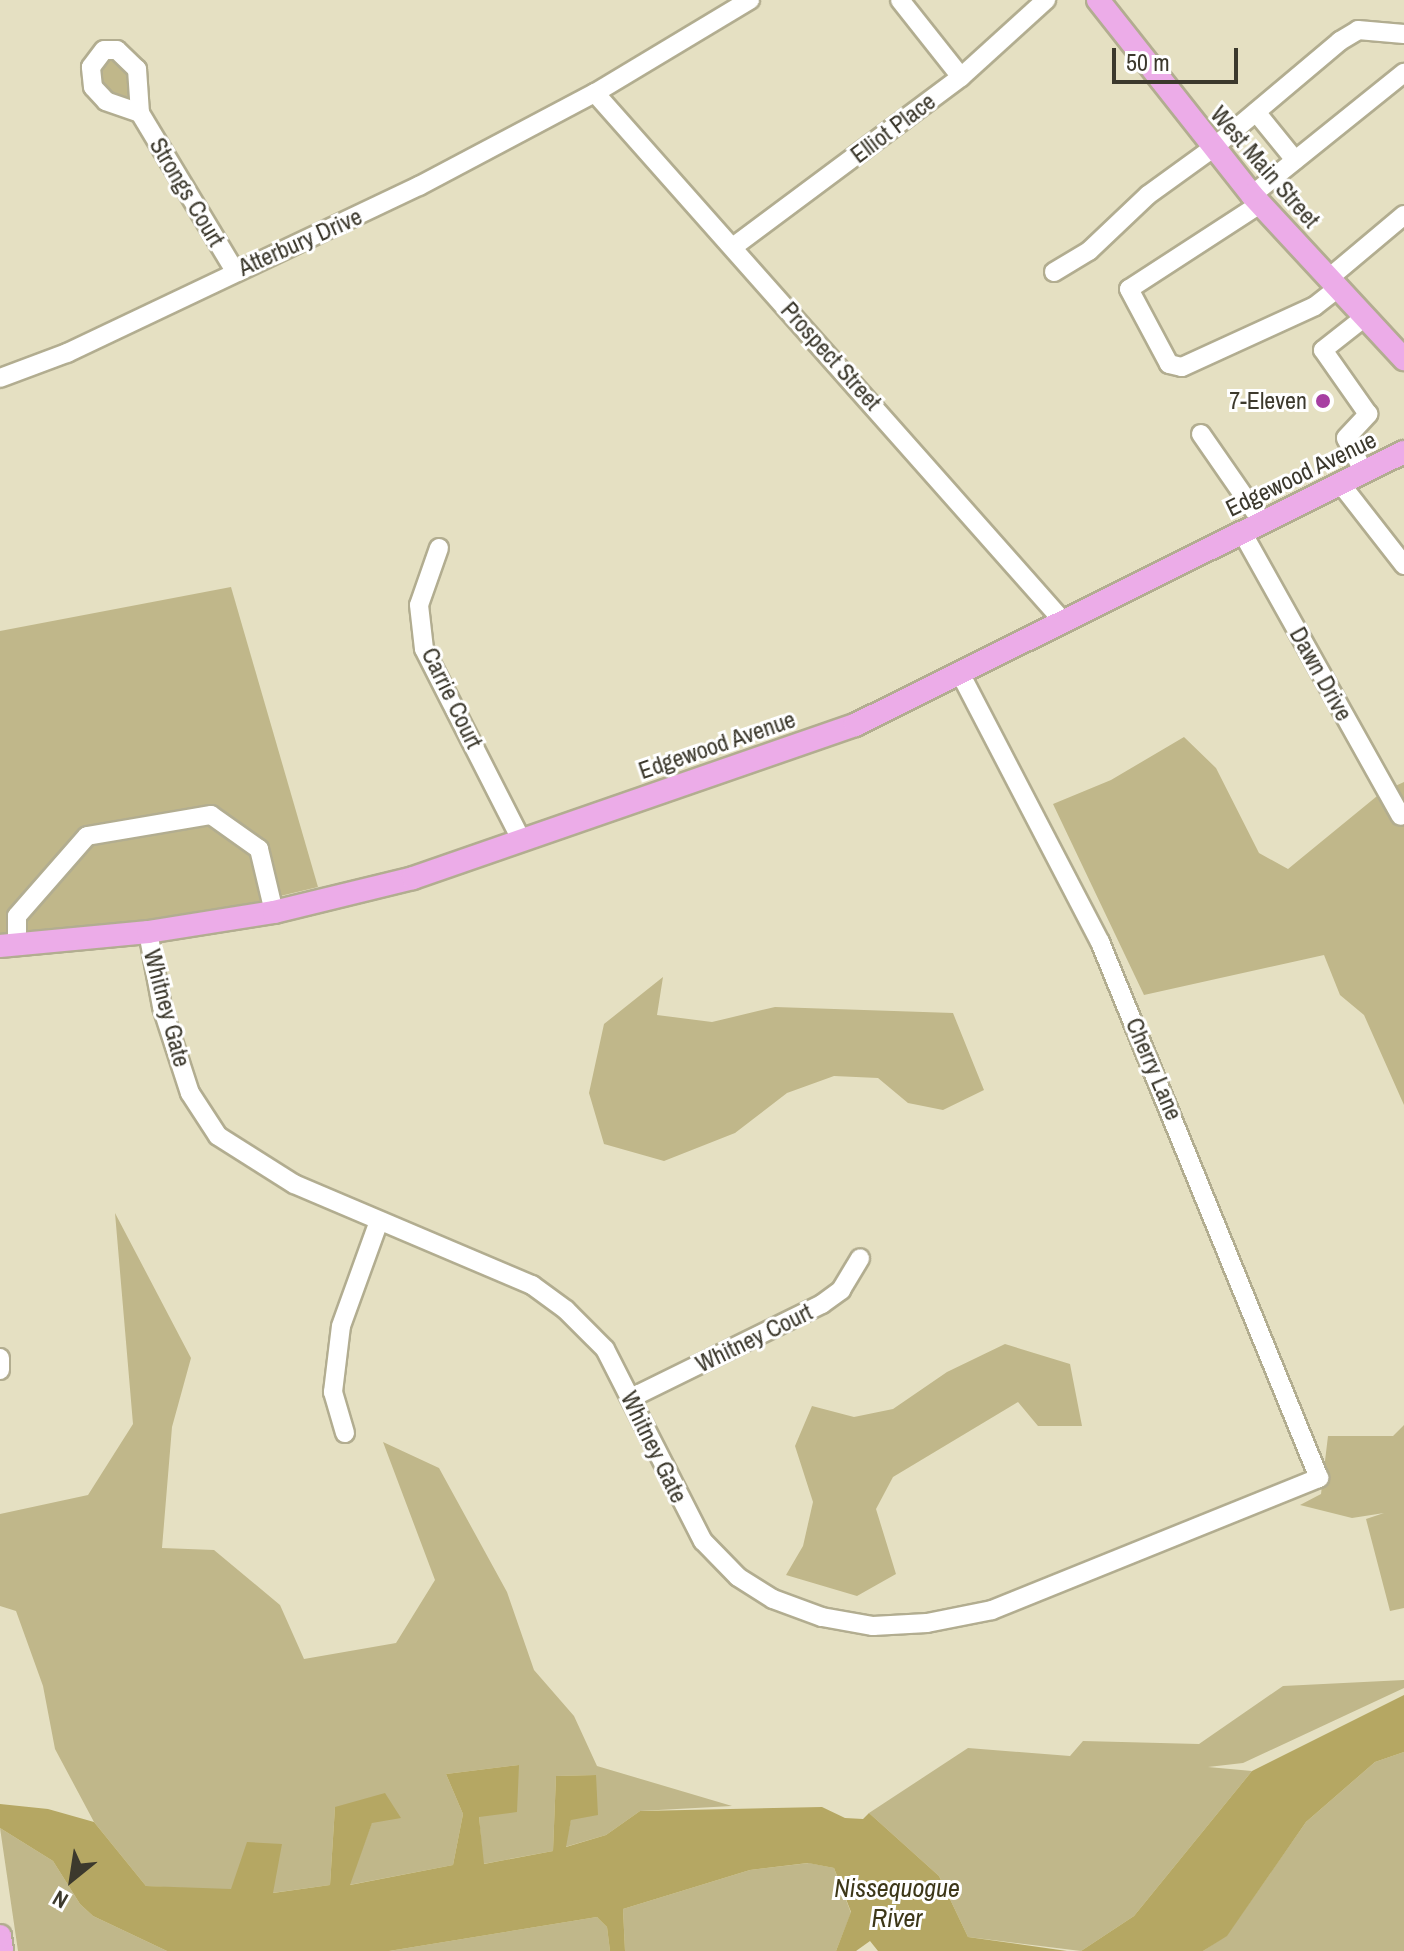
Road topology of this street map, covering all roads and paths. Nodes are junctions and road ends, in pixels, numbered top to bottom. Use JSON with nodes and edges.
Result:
{"nodes":[{"id":1,"x":750,"y":0,"type":"edge"},
{"id":2,"x":900,"y":0,"type":"edge"},
{"id":3,"x":1046,"y":0,"type":"edge"},
{"id":4,"x":1098,"y":0,"type":"edge"},
{"id":5,"x":1404,"y":34,"type":"edge"},
{"id":6,"x":1404,"y":73,"type":"edge"},
{"id":7,"x":961,"y":77,"type":"junction"},
{"id":8,"x":595,"y":93,"type":"junction"},
{"id":9,"x":1256,"y":112,"type":"junction"},
{"id":10,"x":140,"y":113,"type":"dead end"},
{"id":11,"x":1213,"y":148,"type":"junction"},
{"id":12,"x":1295,"y":160,"type":"junction"},
{"id":13,"x":1256,"y":199,"type":"junction"},
{"id":14,"x":1404,"y":215,"type":"edge"},
{"id":15,"x":733,"y":247,"type":"junction"},
{"id":16,"x":235,"y":271,"type":"junction"},
{"id":17,"x":1054,"y":272,"type":"dead end"},
{"id":18,"x":1334,"y":283,"type":"junction"},
{"id":19,"x":1365,"y":317,"type":"junction"},
{"id":20,"x":1404,"y":359,"type":"edge"},
{"id":21,"x":0,"y":378,"type":"edge"},
{"id":22,"x":1201,"y":434,"type":"dead end"},
{"id":23,"x":1404,"y":452,"type":"edge"},
{"id":24,"x":1364,"y":472,"type":"junction"},
{"id":25,"x":1340,"y":483,"type":"junction"},
{"id":26,"x":1252,"y":527,"type":"junction"},
{"id":27,"x":439,"y":548,"type":"dead end"},
{"id":28,"x":1404,"y":565,"type":"edge"},
{"id":29,"x":1063,"y":621,"type":"junction"},
{"id":30,"x":960,"y":673,"type":"junction"},
{"id":31,"x":1401,"y":816,"type":"dead end"},
{"id":32,"x":522,"y":841,"type":"junction"},
{"id":33,"x":274,"y":912,"type":"junction"},
{"id":34,"x":148,"y":932,"type":"junction"},
{"id":35,"x":9,"y":945,"type":"edge"},
{"id":36,"x":379,"y":1221,"type":"junction"},
{"id":37,"x":860,"y":1258,"type":"dead end"},
{"id":38,"x":0,"y":1358,"type":"edge"},
{"id":39,"x":0,"y":1370,"type":"edge"},
{"id":40,"x":631,"y":1398,"type":"junction"},
{"id":41,"x":345,"y":1433,"type":"dead end"},
{"id":42,"x":1319,"y":1478,"type":"joint"},
{"id":43,"x":0,"y":1936,"type":"edge"},
{"id":44,"x":2,"y":1951,"type":"edge"}],
"edges":[{"from":1,"to":8,"type":"street","name":"Atterbury Drive"},
{"from":2,"to":7,"type":"street"},
{"from":3,"to":7,"type":"street","name":"Elliot Place"},
{"from":4,"to":11,"type":"main road","name":"West Main Street"},
{"from":5,"to":9,"type":"street"},
{"from":6,"to":12,"type":"street"},
{"from":7,"to":15,"type":"street","name":"Elliot Place"},
{"from":8,"to":15,"type":"street","name":"Prospect Street"},
{"from":8,"to":16,"type":"street","name":"Atterbury Drive"},
{"from":9,"to":11,"type":"street"},
{"from":9,"to":12,"type":"street"},
{"from":10,"to":16,"type":"street","name":"Strongs Court"},
{"from":11,"to":13,"type":"main road","name":"West Main Street"},
{"from":11,"to":17,"type":"street"},
{"from":12,"to":13,"type":"street"},
{"from":13,"to":18,"type":"main road","name":"West Main Street"},
{"from":13,"to":18,"type":"street"},
{"from":14,"to":18,"type":"street"},
{"from":15,"to":29,"type":"street","name":"Prospect Street"},
{"from":16,"to":21,"type":"street","name":"Atterbury Drive"},
{"from":18,"to":19,"type":"main road","name":"West Main Street"},
{"from":19,"to":20,"type":"main road","name":"West Main Street"},
{"from":19,"to":24,"type":"street"},
{"from":22,"to":26,"type":"street","name":"Dawn Drive"},
{"from":23,"to":24,"type":"main road","name":"Edgewood Avenue"},
{"from":24,"to":25,"type":"main road","name":"Edgewood Avenue"},
{"from":25,"to":26,"type":"main road","name":"Edgewood Avenue"},
{"from":25,"to":28,"type":"street"},
{"from":26,"to":29,"type":"main road","name":"Edgewood Avenue"},
{"from":26,"to":31,"type":"street","name":"Dawn Drive"},
{"from":27,"to":32,"type":"street","name":"Carrie Court"},
{"from":29,"to":30,"type":"main road","name":"Edgewood Avenue"},
{"from":30,"to":32,"type":"main road","name":"Edgewood Avenue"},
{"from":30,"to":42,"type":"street","name":"Cherry Lane"},
{"from":32,"to":33,"type":"main road","name":"Edgewood Avenue"},
{"from":33,"to":34,"type":"main road","name":"Edgewood Avenue"},
{"from":33,"to":35,"type":"street"},
{"from":34,"to":35,"type":"main road","name":"Edgewood Avenue"},
{"from":34,"to":36,"type":"street","name":"Whitney Gate"},
{"from":36,"to":40,"type":"street","name":"Whitney Gate"},
{"from":36,"to":41,"type":"street"},
{"from":37,"to":40,"type":"street","name":"Whitney Court"},
{"from":38,"to":39,"type":"street"},
{"from":40,"to":42,"type":"street","name":"Whitney Gate"},
{"from":43,"to":44,"type":"main road"}]}
